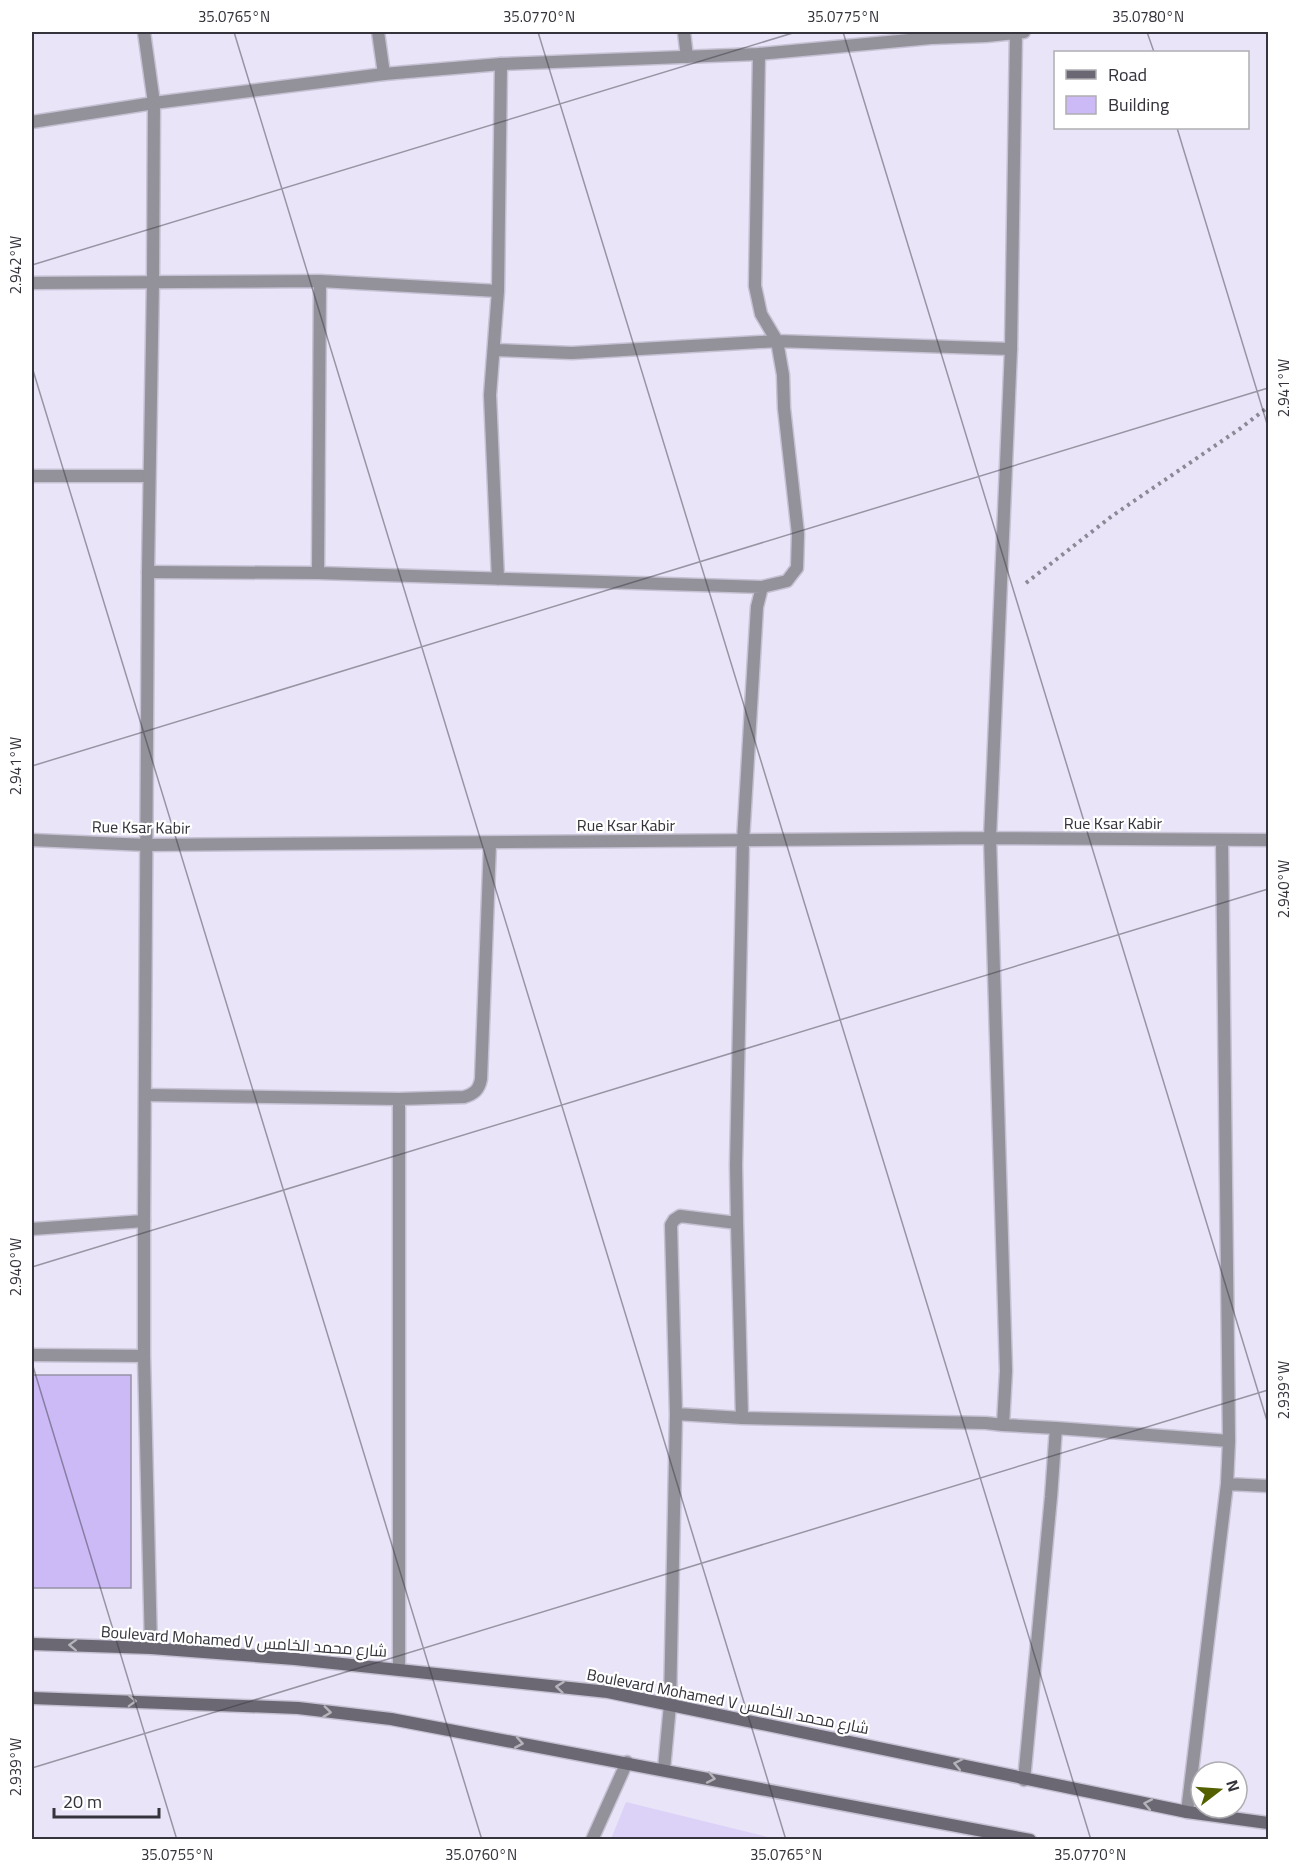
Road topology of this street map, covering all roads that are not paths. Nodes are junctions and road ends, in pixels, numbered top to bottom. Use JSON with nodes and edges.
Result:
{"nodes":[{"id":1,"x":144,"y":32,"type":"edge"},
{"id":2,"x":378,"y":32,"type":"edge"},
{"id":3,"x":684,"y":32,"type":"edge"},
{"id":4,"x":1020,"y":32,"type":"edge"},
{"id":5,"x":759,"y":54,"type":"junction"},
{"id":6,"x":687,"y":57,"type":"junction"},
{"id":7,"x":501,"y":64,"type":"junction"},
{"id":8,"x":384,"y":74,"type":"junction"},
{"id":9,"x":154,"y":103,"type":"junction"},
{"id":10,"x":32,"y":122,"type":"edge"},
{"id":11,"x":320,"y":281,"type":"junction"},
{"id":12,"x":153,"y":282,"type":"junction"},
{"id":13,"x":32,"y":283,"type":"edge"},
{"id":14,"x":498,"y":291,"type":"junction"},
{"id":15,"x":777,"y":341,"type":"junction"},
{"id":16,"x":1011,"y":349,"type":"junction"},
{"id":17,"x":494,"y":350,"type":"junction"},
{"id":18,"x":32,"y":476,"type":"edge"},
{"id":19,"x":149,"y":476,"type":"junction"},
{"id":20,"x":148,"y":572,"type":"junction"},
{"id":21,"x":318,"y":573,"type":"junction"},
{"id":22,"x":498,"y":579,"type":"junction"},
{"id":23,"x":762,"y":587,"type":"junction"},
{"id":24,"x":990,"y":838,"type":"junction"},
{"id":25,"x":32,"y":840,"type":"edge"},
{"id":26,"x":1222,"y":840,"type":"junction"},
{"id":27,"x":1269,"y":840,"type":"edge"},
{"id":28,"x":743,"y":841,"type":"junction"},
{"id":29,"x":490,"y":843,"type":"junction"},
{"id":30,"x":147,"y":845,"type":"junction"},
{"id":31,"x":146,"y":1095,"type":"junction"},
{"id":32,"x":399,"y":1099,"type":"junction"},
{"id":33,"x":144,"y":1221,"type":"junction"},
{"id":34,"x":737,"y":1222,"type":"junction"},
{"id":35,"x":32,"y":1229,"type":"edge"},
{"id":36,"x":32,"y":1355,"type":"edge"},
{"id":37,"x":144,"y":1356,"type":"junction"},
{"id":38,"x":676,"y":1414,"type":"junction"},
{"id":39,"x":742,"y":1418,"type":"junction"},
{"id":40,"x":1003,"y":1425,"type":"junction"},
{"id":41,"x":1056,"y":1428,"type":"junction"},
{"id":42,"x":1229,"y":1441,"type":"junction"},
{"id":43,"x":1227,"y":1484,"type":"junction"},
{"id":44,"x":1269,"y":1486,"type":"edge"},
{"id":45,"x":32,"y":1644,"type":"edge"},
{"id":46,"x":151,"y":1648,"type":"junction"},
{"id":47,"x":399,"y":1670,"type":"junction"},
{"id":48,"x":32,"y":1698,"type":"edge"},
{"id":49,"x":670,"y":1705,"type":"junction"},
{"id":50,"x":627,"y":1762,"type":"junction"},
{"id":51,"x":664,"y":1769,"type":"junction"},
{"id":52,"x":1024,"y":1779,"type":"junction"},
{"id":53,"x":1187,"y":1812,"type":"junction"},
{"id":54,"x":1269,"y":1823,"type":"edge"},
{"id":55,"x":592,"y":1839,"type":"edge"},
{"id":56,"x":1030,"y":1839,"type":"edge"}],
"edges":[{"from":1,"to":9,"type":"street"},
{"from":2,"to":8,"type":"street"},
{"from":3,"to":6,"type":"street"},
{"from":4,"to":5,"type":"street"},
{"from":4,"to":16,"type":"street"},
{"from":5,"to":6,"type":"street"},
{"from":5,"to":15,"type":"street"},
{"from":6,"to":7,"type":"street"},
{"from":7,"to":8,"type":"street"},
{"from":7,"to":14,"type":"street"},
{"from":8,"to":9,"type":"street"},
{"from":9,"to":10,"type":"street"},
{"from":9,"to":12,"type":"street"},
{"from":11,"to":12,"type":"street"},
{"from":11,"to":14,"type":"street"},
{"from":11,"to":21,"type":"street"},
{"from":12,"to":13,"type":"street"},
{"from":12,"to":19,"type":"street"},
{"from":14,"to":17,"type":"street"},
{"from":15,"to":16,"type":"street"},
{"from":15,"to":17,"type":"street"},
{"from":15,"to":23,"type":"street"},
{"from":16,"to":24,"type":"street"},
{"from":17,"to":22,"type":"street"},
{"from":18,"to":19,"type":"street"},
{"from":19,"to":20,"type":"street"},
{"from":20,"to":21,"type":"street"},
{"from":20,"to":30,"type":"street"},
{"from":21,"to":22,"type":"street"},
{"from":22,"to":23,"type":"street"},
{"from":23,"to":28,"type":"street"},
{"from":24,"to":26,"type":"street","name":"Rue Ksar Kabir"},
{"from":24,"to":28,"type":"street","name":"Rue Ksar Kabir"},
{"from":24,"to":40,"type":"street"},
{"from":25,"to":30,"type":"street","name":"Rue Ksar Kabir"},
{"from":26,"to":27,"type":"street","name":"Rue Ksar Kabir"},
{"from":26,"to":42,"type":"street"},
{"from":28,"to":29,"type":"street","name":"Rue Ksar Kabir"},
{"from":28,"to":34,"type":"street"},
{"from":29,"to":30,"type":"street","name":"Rue Ksar Kabir"},
{"from":29,"to":32,"type":"street"},
{"from":30,"to":31,"type":"street"},
{"from":31,"to":32,"type":"street"},
{"from":31,"to":33,"type":"street"},
{"from":32,"to":47,"type":"street"},
{"from":33,"to":35,"type":"street"},
{"from":33,"to":37,"type":"street"},
{"from":34,"to":38,"type":"street"},
{"from":34,"to":39,"type":"street"},
{"from":36,"to":37,"type":"street"},
{"from":37,"to":46,"type":"street"},
{"from":38,"to":39,"type":"street"},
{"from":38,"to":49,"type":"street"},
{"from":39,"to":40,"type":"street"},
{"from":40,"to":41,"type":"street"},
{"from":41,"to":42,"type":"street"},
{"from":41,"to":52,"type":"street"},
{"from":42,"to":43,"type":"street"},
{"from":43,"to":44,"type":"street"},
{"from":43,"to":53,"type":"street"},
{"from":46,"to":45,"type":"street","name":"Boulevard Mohamed V شارع محمد الخامس","one_way":true},
{"from":46,"to":47,"type":"street","name":"Boulevard Mohamed V شارع محمد الخامس"},
{"from":49,"to":47,"type":"street","name":"Boulevard Mohamed V شارع محمد الخامس","one_way":true},
{"from":48,"to":50,"type":"street","one_way":true},
{"from":49,"to":51,"type":"street"},
{"from":52,"to":49,"type":"street","name":"Boulevard Mohamed V شارع محمد الخامس","one_way":true},
{"from":50,"to":51,"type":"street"},
{"from":50,"to":55,"type":"street"},
{"from":51,"to":56,"type":"street","one_way":true},
{"from":53,"to":52,"type":"street","name":"Boulevard Mohamed V شارع محمد الخامس","one_way":true},
{"from":53,"to":54,"type":"street","name":"Boulevard Mohamed V شارع محمد الخامس"}]}
